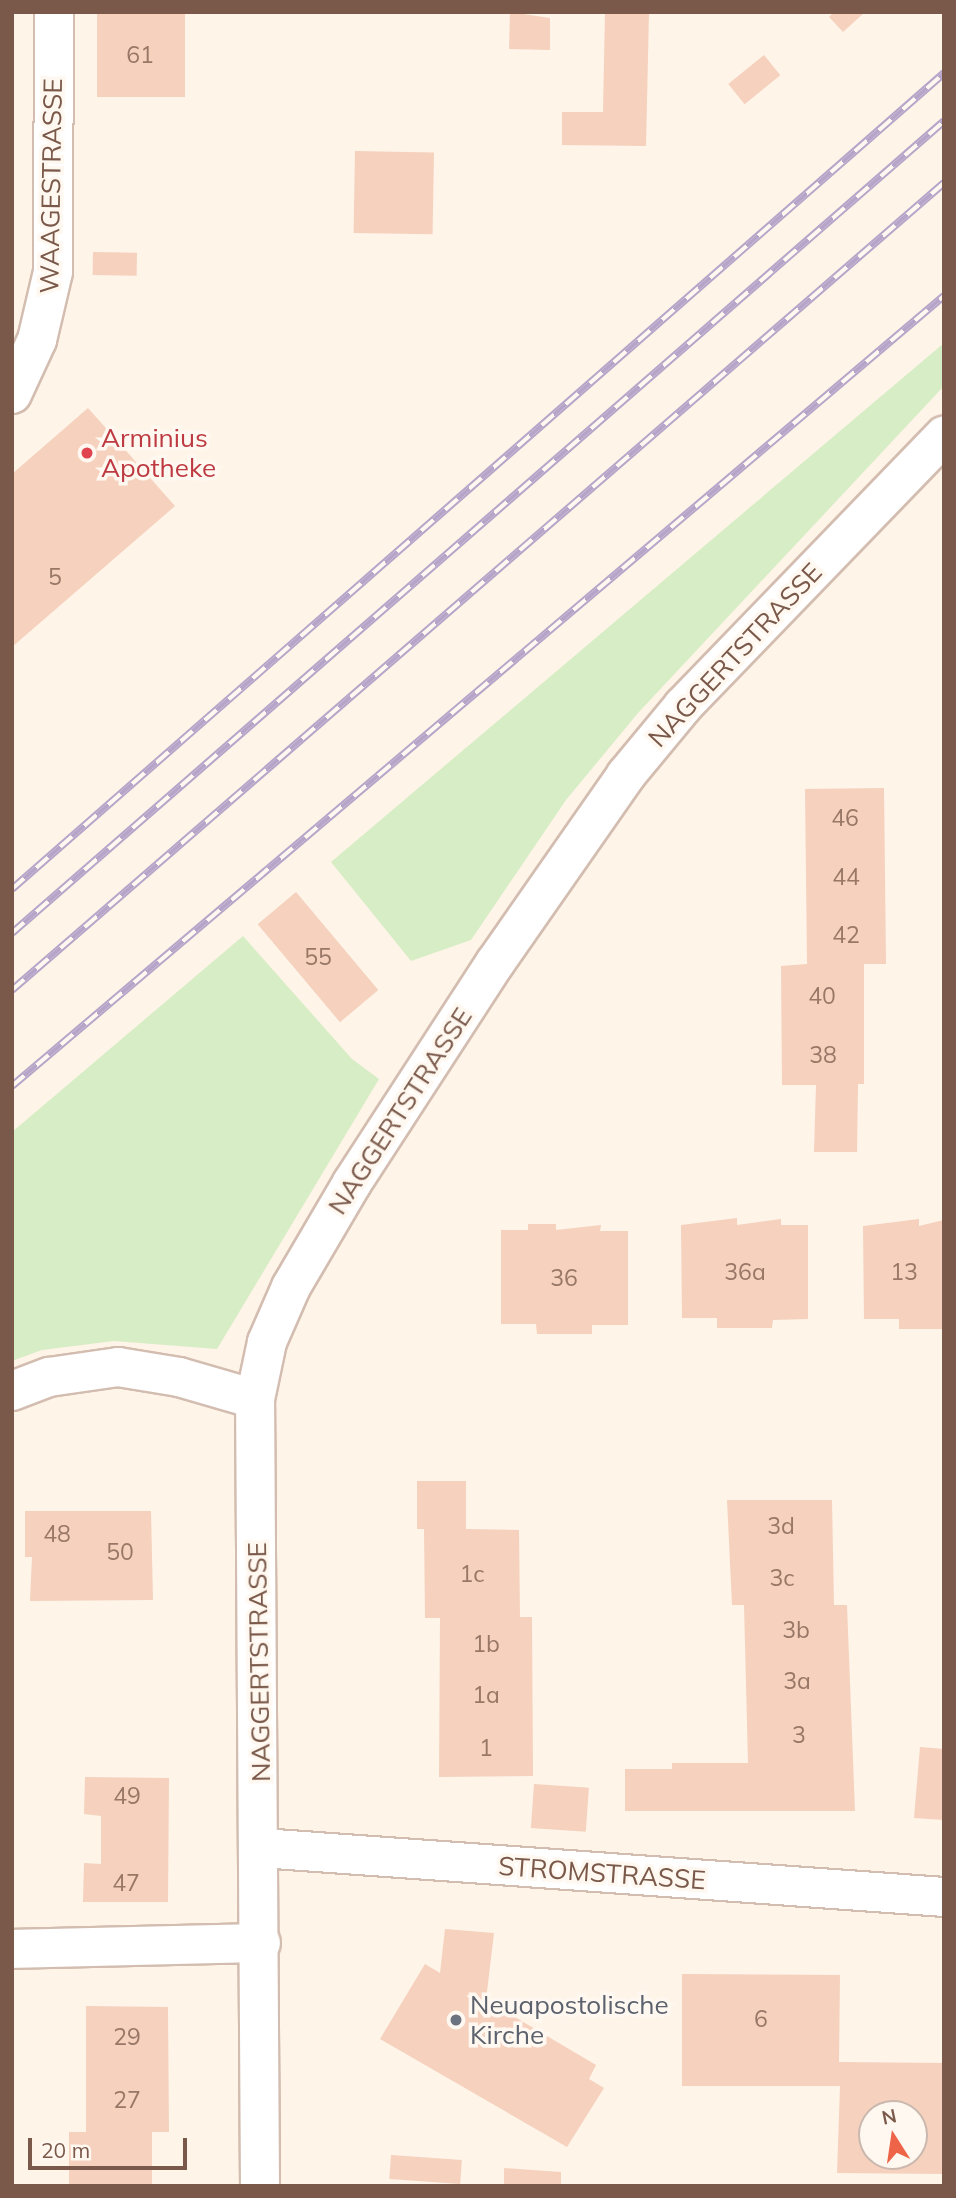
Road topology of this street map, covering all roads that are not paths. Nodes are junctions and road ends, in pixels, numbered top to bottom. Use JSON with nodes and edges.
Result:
{"nodes":[{"id":1,"x":54,"y":12,"type":"edge"},
{"id":2,"x":12,"y":394,"type":"edge"},
{"id":3,"x":944,"y":436,"type":"edge"},
{"id":4,"x":12,"y":1391,"type":"edge"},
{"id":5,"x":255,"y":1399,"type":"junction"},
{"id":6,"x":261,"y":1848,"type":"junction"},
{"id":7,"x":944,"y":1897,"type":"edge"},
{"id":8,"x":261,"y":1943,"type":"junction"},
{"id":9,"x":12,"y":1949,"type":"edge"},
{"id":10,"x":260,"y":2186,"type":"edge"}],
"edges":[{"from":1,"to":2,"type":"street","name":"WAAGESTRASSE"},
{"from":3,"to":5,"type":"street","name":"NAGGERTSTRASSE"},
{"from":4,"to":5,"type":"street"},
{"from":5,"to":6,"type":"street","name":"NAGGERTSTRASSE"},
{"from":6,"to":7,"type":"street","name":"STROMSTRASSE"},
{"from":6,"to":8,"type":"street","name":"NAGGERTSTRASSE"},
{"from":8,"to":9,"type":"street"},
{"from":8,"to":10,"type":"street","name":"NAGGERTSTRASSE"}]}
